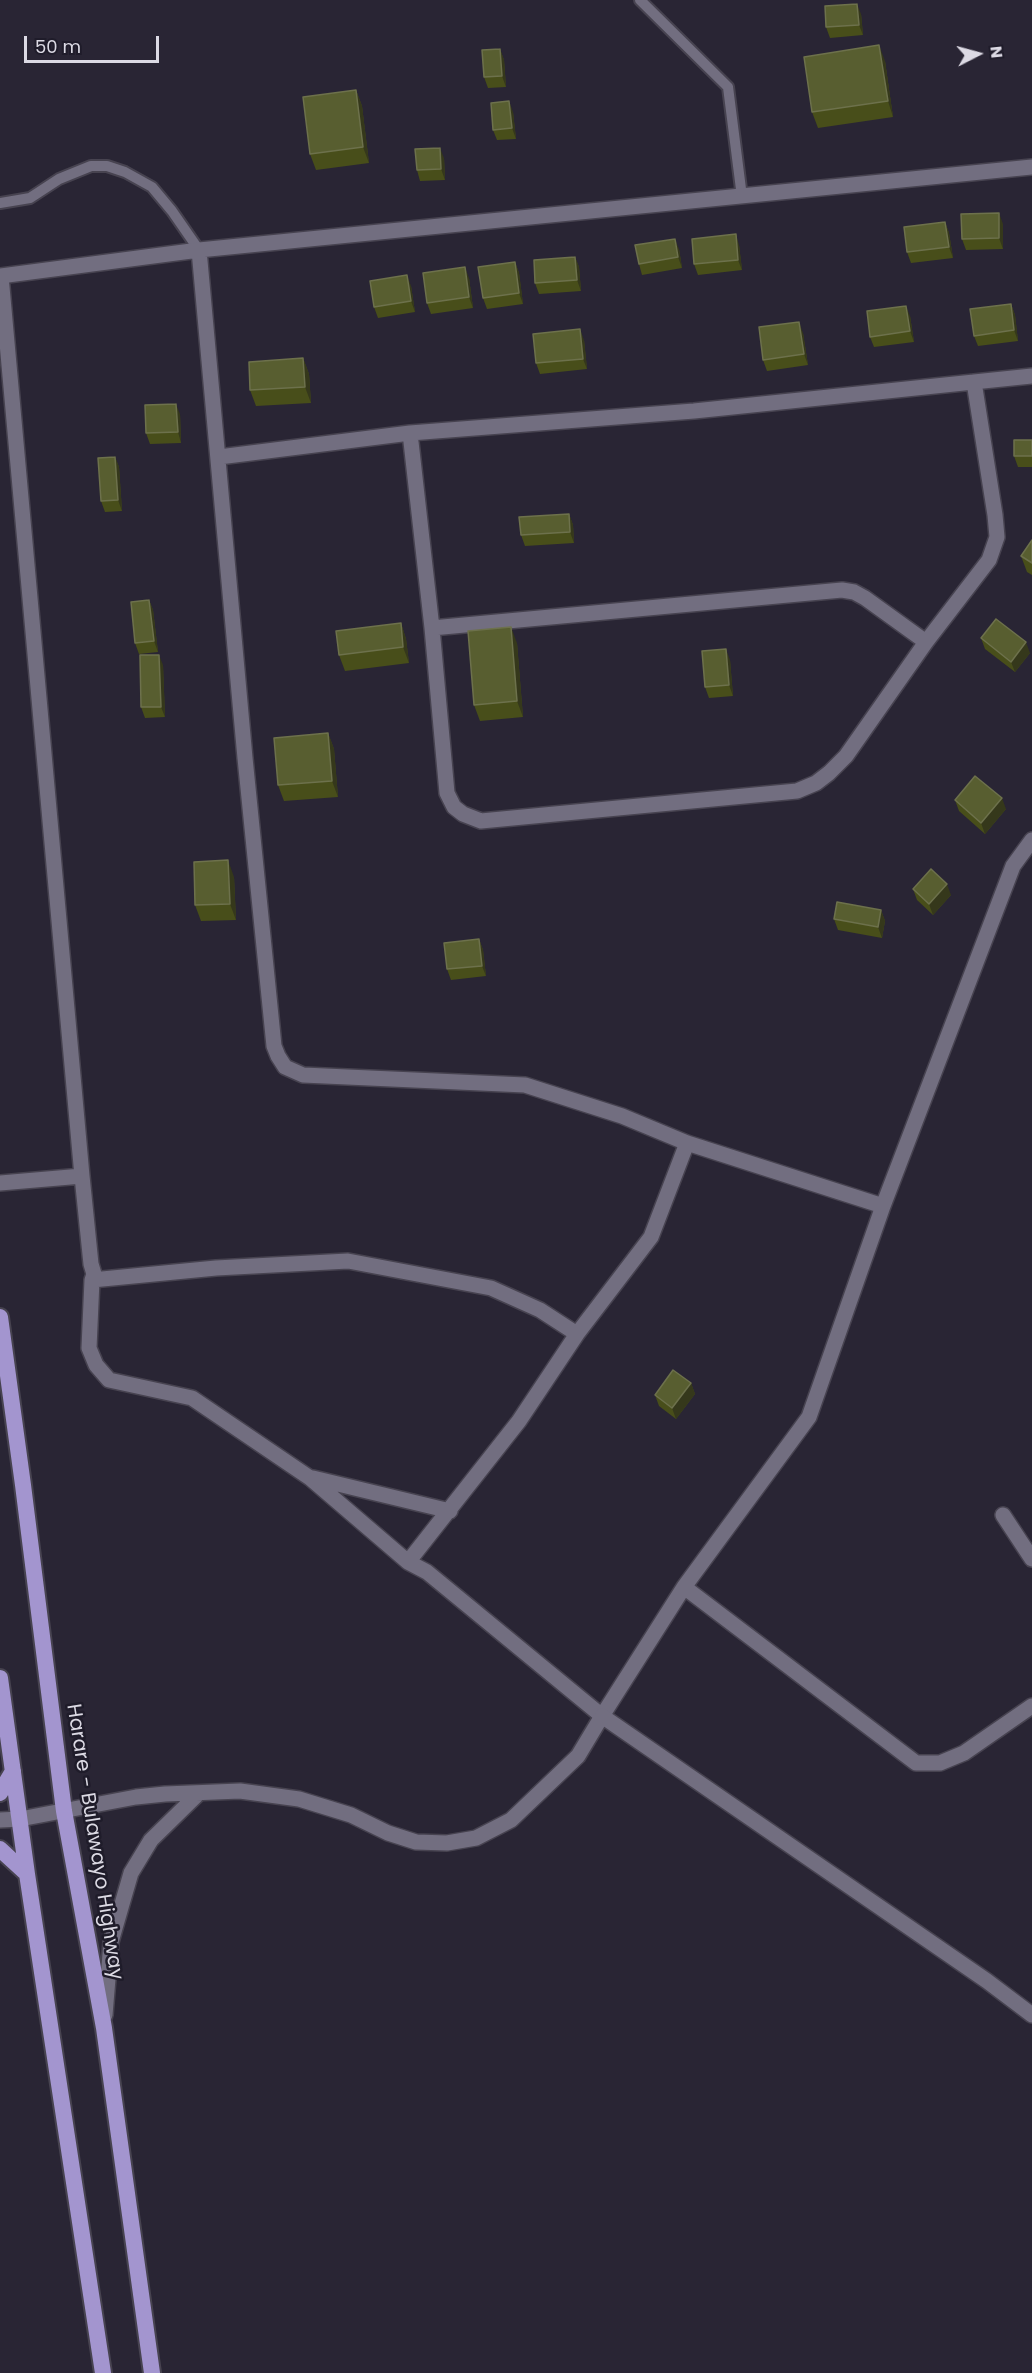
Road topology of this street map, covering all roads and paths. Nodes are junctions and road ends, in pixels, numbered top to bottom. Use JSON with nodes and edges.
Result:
{"nodes":[{"id":1,"x":640,"y":0,"type":"edge"},
{"id":2,"x":1032,"y":167,"type":"edge"},
{"id":3,"x":742,"y":197,"type":"junction"},
{"id":4,"x":0,"y":203,"type":"edge"},
{"id":5,"x":199,"y":250,"type":"junction"},
{"id":6,"x":1,"y":276,"type":"edge"},
{"id":7,"x":1032,"y":376,"type":"edge"},
{"id":8,"x":974,"y":382,"type":"junction"},
{"id":9,"x":410,"y":433,"type":"junction"},
{"id":10,"x":219,"y":457,"type":"junction"},
{"id":11,"x":432,"y":628,"type":"junction"},
{"id":12,"x":926,"y":642,"type":"junction"},
{"id":13,"x":1032,"y":840,"type":"edge"},
{"id":14,"x":687,"y":1143,"type":"junction"},
{"id":15,"x":82,"y":1176,"type":"junction"},
{"id":16,"x":0,"y":1183,"type":"edge"},
{"id":17,"x":883,"y":1206,"type":"junction"},
{"id":18,"x":92,"y":1280,"type":"junction"},
{"id":19,"x":0,"y":1317,"type":"edge"},
{"id":20,"x":578,"y":1334,"type":"junction"},
{"id":21,"x":310,"y":1478,"type":"junction"},
{"id":22,"x":450,"y":1511,"type":"junction"},
{"id":23,"x":1003,"y":1515,"type":"dead end"},
{"id":24,"x":1032,"y":1558,"type":"edge"},
{"id":25,"x":408,"y":1562,"type":"junction"},
{"id":26,"x":684,"y":1587,"type":"junction"},
{"id":27,"x":0,"y":1678,"type":"edge"},
{"id":28,"x":1032,"y":1706,"type":"edge"},
{"id":29,"x":602,"y":1716,"type":"junction"},
{"id":30,"x":13,"y":1771,"type":"junction"},
{"id":31,"x":0,"y":1794,"type":"edge"},
{"id":32,"x":198,"y":1794,"type":"junction"},
{"id":33,"x":64,"y":1811,"type":"junction"},
{"id":34,"x":20,"y":1819,"type":"junction"},
{"id":35,"x":0,"y":1820,"type":"edge"},
{"id":36,"x":0,"y":1849,"type":"edge"},
{"id":37,"x":27,"y":1874,"type":"junction"},
{"id":38,"x":1032,"y":2015,"type":"edge"},
{"id":39,"x":104,"y":2028,"type":"junction"},
{"id":40,"x":103,"y":2373,"type":"edge"},
{"id":41,"x":152,"y":2373,"type":"edge"}],
"edges":[{"from":1,"to":3,"type":"lane"},
{"from":2,"to":3,"type":"street"},
{"from":3,"to":5,"type":"street"},
{"from":4,"to":5,"type":"lane"},
{"from":5,"to":6,"type":"street"},
{"from":5,"to":10,"type":"street"},
{"from":6,"to":15,"type":"street"},
{"from":7,"to":8,"type":"street"},
{"from":8,"to":9,"type":"street"},
{"from":8,"to":12,"type":"street"},
{"from":9,"to":10,"type":"street"},
{"from":9,"to":11,"type":"street"},
{"from":10,"to":14,"type":"street"},
{"from":11,"to":12,"type":"street"},
{"from":11,"to":12,"type":"street"},
{"from":13,"to":17,"type":"street"},
{"from":14,"to":17,"type":"street"},
{"from":14,"to":20,"type":"street"},
{"from":15,"to":16,"type":"street"},
{"from":15,"to":18,"type":"street"},
{"from":17,"to":26,"type":"street"},
{"from":18,"to":20,"type":"street"},
{"from":18,"to":21,"type":"street"},
{"from":19,"to":33,"type":"highway","name":"Harare - Bulawayo Highway"},
{"from":20,"to":22,"type":"street"},
{"from":21,"to":22,"type":"street"},
{"from":21,"to":25,"type":"street"},
{"from":22,"to":25,"type":"street"},
{"from":23,"to":24,"type":"street"},
{"from":25,"to":29,"type":"street"},
{"from":26,"to":28,"type":"street"},
{"from":26,"to":29,"type":"street"},
{"from":27,"to":30,"type":"highway"},
{"from":29,"to":32,"type":"street"},
{"from":29,"to":38,"type":"street"},
{"from":30,"to":31,"type":"highway"},
{"from":30,"to":34,"type":"highway"},
{"from":32,"to":33,"type":"street"},
{"from":32,"to":39,"type":"street"},
{"from":33,"to":34,"type":"street"},
{"from":33,"to":39,"type":"highway","name":"Harare - Bulawayo Highway"},
{"from":34,"to":35,"type":"street"},
{"from":34,"to":37,"type":"highway"},
{"from":36,"to":37,"type":"highway"},
{"from":37,"to":40,"type":"highway"},
{"from":39,"to":41,"type":"highway","name":"Harare - Bulawayo Highway"}]}
